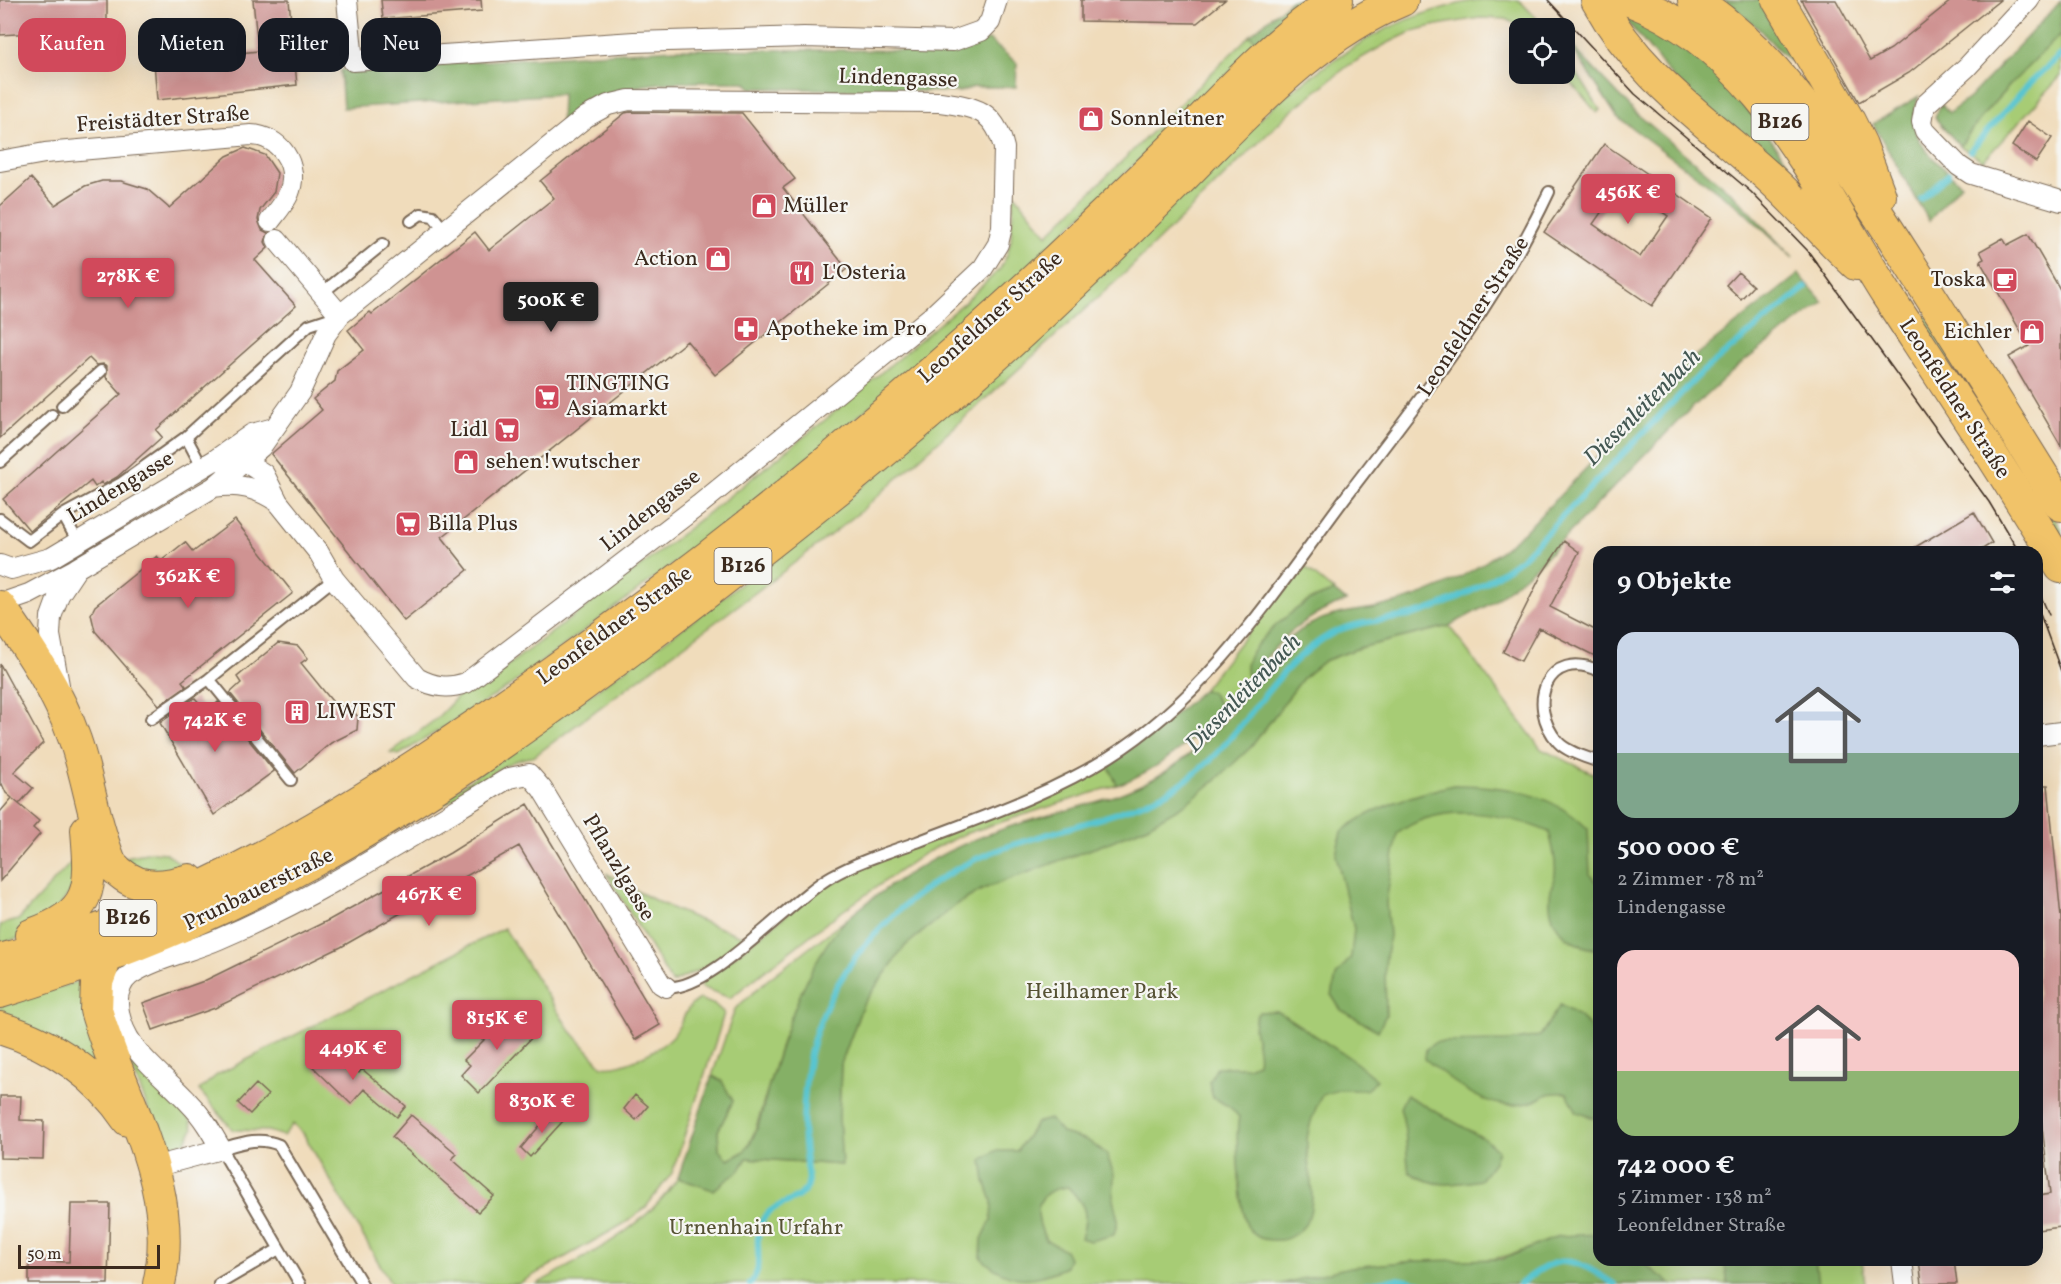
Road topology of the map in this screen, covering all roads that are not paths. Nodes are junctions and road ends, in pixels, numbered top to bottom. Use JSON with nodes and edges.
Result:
{"nodes":[{"id":1,"x":347,"y":0,"type":"edge"},
{"id":2,"x":997,"y":0,"type":"edge"},
{"id":3,"x":1337,"y":0,"type":"edge"},
{"id":4,"x":1402,"y":0,"type":"edge"},
{"id":5,"x":1597,"y":0,"type":"edge"},
{"id":6,"x":1630,"y":0,"type":"edge"},
{"id":7,"x":1694,"y":0,"type":"edge"},
{"id":8,"x":1778,"y":0,"type":"edge"},
{"id":9,"x":2029,"y":0,"type":"edge"},
{"id":10,"x":0,"y":161,"type":"edge"},
{"id":11,"x":1549,"y":192,"type":"dead end"},
{"id":12,"x":2061,"y":201,"type":"edge"},
{"id":13,"x":270,"y":221,"type":"dead end"},
{"id":14,"x":411,"y":221,"type":"dead end"},
{"id":15,"x":445,"y":231,"type":"junction"},
{"id":16,"x":277,"y":240,"type":"dead end"},
{"id":17,"x":383,"y":244,"type":"dead end"},
{"id":18,"x":1898,"y":245,"type":"junction"},
{"id":19,"x":1884,"y":289,"type":"junction"},
{"id":20,"x":322,"y":293,"type":"junction"},
{"id":21,"x":340,"y":315,"type":"junction"},
{"id":22,"x":101,"y":371,"type":"dead end"},
{"id":23,"x":62,"y":406,"type":"dead end"},
{"id":24,"x":52,"y":415,"type":"dead end"},
{"id":25,"x":274,"y":428,"type":"junction"},
{"id":26,"x":186,"y":436,"type":"junction"},
{"id":27,"x":244,"y":461,"type":"junction"},
{"id":28,"x":0,"y":462,"type":"edge"},
{"id":29,"x":209,"y":464,"type":"junction"},
{"id":30,"x":214,"y":487,"type":"junction"},
{"id":31,"x":278,"y":502,"type":"junction"},
{"id":32,"x":2061,"y":505,"type":"edge"},
{"id":33,"x":63,"y":515,"type":"junction"},
{"id":34,"x":0,"y":519,"type":"edge"},
{"id":35,"x":78,"y":542,"type":"junction"},
{"id":36,"x":51,"y":558,"type":"junction"},
{"id":37,"x":0,"y":565,"type":"edge"},
{"id":38,"x":2061,"y":567,"type":"edge"},
{"id":39,"x":77,"y":568,"type":"junction"},
{"id":40,"x":334,"y":579,"type":"junction"},
{"id":41,"x":0,"y":605,"type":"edge"},
{"id":42,"x":1593,"y":668,"type":"edge"},
{"id":43,"x":209,"y":679,"type":"junction"},
{"id":44,"x":64,"y":711,"type":"junction"},
{"id":45,"x":151,"y":719,"type":"dead end"},
{"id":46,"x":2061,"y":732,"type":"edge"},
{"id":47,"x":2043,"y":734,"type":"edge"},
{"id":48,"x":1593,"y":759,"type":"edge"},
{"id":49,"x":529,"y":774,"type":"joint"},
{"id":50,"x":291,"y":780,"type":"dead end"},
{"id":51,"x":86,"y":781,"type":"junction"},
{"id":52,"x":250,"y":863,"type":"junction"},
{"id":53,"x":0,"y":954,"type":"edge"},
{"id":54,"x":107,"y":955,"type":"junction"},
{"id":55,"x":0,"y":960,"type":"edge"},
{"id":56,"x":666,"y":987,"type":"joint"},
{"id":57,"x":0,"y":992,"type":"edge"},
{"id":58,"x":0,"y":1028,"type":"edge"},
{"id":59,"x":221,"y":1149,"type":"junction"},
{"id":60,"x":151,"y":1159,"type":"junction"},
{"id":61,"x":279,"y":1249,"type":"junction"},
{"id":62,"x":1903,"y":1266,"type":"edge"},
{"id":63,"x":159,"y":1284,"type":"edge"},
{"id":64,"x":219,"y":1284,"type":"edge"},
{"id":65,"x":300,"y":1284,"type":"edge"},
{"id":66,"x":363,"y":1284,"type":"edge"},
{"id":67,"x":1905,"y":1284,"type":"edge"}],
"edges":[{"from":1,"to":2,"type":"street"},
{"from":3,"to":52,"type":"main road","name":"Leonfeldner Straße","number":"B126"},
{"from":4,"to":54,"type":"main road","name":"Leonfeldner Straße","number":"B126"},
{"from":5,"to":19,"type":"main road"},
{"from":6,"to":19,"type":"main road","name":"Leonfeldner Straße","number":"B126"},
{"from":7,"to":18,"type":"main road","name":"Leonfeldner Straße","number":"B126"},
{"from":8,"to":18,"type":"main road"},
{"from":9,"to":12,"type":"street"},
{"from":10,"to":13,"type":"street","name":"Freistädter Straße"},
{"from":11,"to":56,"type":"lane","name":"Leonfeldner Straße"},
{"from":14,"to":15,"type":"lane"},
{"from":15,"to":21,"type":"street","name":"Lindengasse"},
{"from":15,"to":40,"type":"street","name":"Lindengasse"},
{"from":16,"to":20,"type":"street"},
{"from":17,"to":20,"type":"lane"},
{"from":18,"to":32,"type":"main road","name":"Leonfeldner Straße","number":"B126"},
{"from":19,"to":38,"type":"main road","name":"Leonfeldner Straße","number":"B126"},
{"from":20,"to":21,"type":"street"},
{"from":21,"to":25,"type":"street","name":"Lindengasse"},
{"from":21,"to":26,"type":"lane"},
{"from":22,"to":23,"type":"lane"},
{"from":24,"to":28,"type":"lane"},
{"from":25,"to":27,"type":"street","name":"Lindengasse"},
{"from":25,"to":29,"type":"street","name":"Lindengasse"},
{"from":26,"to":29,"type":"lane"},
{"from":26,"to":33,"type":"lane"},
{"from":27,"to":29,"type":"street"},
{"from":27,"to":30,"type":"street","name":"Lindengasse"},
{"from":27,"to":31,"type":"street","name":"Lindengasse"},
{"from":29,"to":35,"type":"street","name":"Lindengasse"},
{"from":30,"to":31,"type":"street","name":"Lindengasse"},
{"from":30,"to":39,"type":"street","name":"Lindengasse"},
{"from":31,"to":40,"type":"street","name":"Lindengasse"},
{"from":33,"to":34,"type":"lane"},
{"from":33,"to":35,"type":"lane"},
{"from":35,"to":36,"type":"street","name":"Lindengasse"},
{"from":36,"to":37,"type":"street","name":"Lindengasse"},
{"from":36,"to":41,"type":"street","name":"Lindengasse"},
{"from":39,"to":41,"type":"street","name":"Lindengasse"},
{"from":39,"to":44,"type":"street","name":"Lindengasse"},
{"from":40,"to":43,"type":"lane"},
{"from":41,"to":44,"type":"main road"},
{"from":42,"to":48,"type":"lane"},
{"from":43,"to":45,"type":"lane"},
{"from":43,"to":50,"type":"lane"},
{"from":44,"to":51,"type":"main road"},
{"from":46,"to":47,"type":"street"},
{"from":49,"to":56,"type":"street","name":"Pflanzlgasse"},
{"from":49,"to":59,"type":"street","name":"Prunbauerstraße"},
{"from":51,"to":52,"type":"main road"},
{"from":51,"to":53,"type":"main road"},
{"from":52,"to":55,"type":"main road","name":"Leonfeldner Straße","number":"B126"},
{"from":54,"to":57,"type":"main road","number":"B126"},
{"from":54,"to":60,"type":"main road"},
{"from":58,"to":60,"type":"main road"},
{"from":59,"to":60,"type":"street"},
{"from":59,"to":61,"type":"lane"},
{"from":59,"to":66,"type":"lane"},
{"from":60,"to":63,"type":"main road"},
{"from":61,"to":64,"type":"lane"},
{"from":61,"to":65,"type":"lane"},
{"from":62,"to":67,"type":"street"}]}
